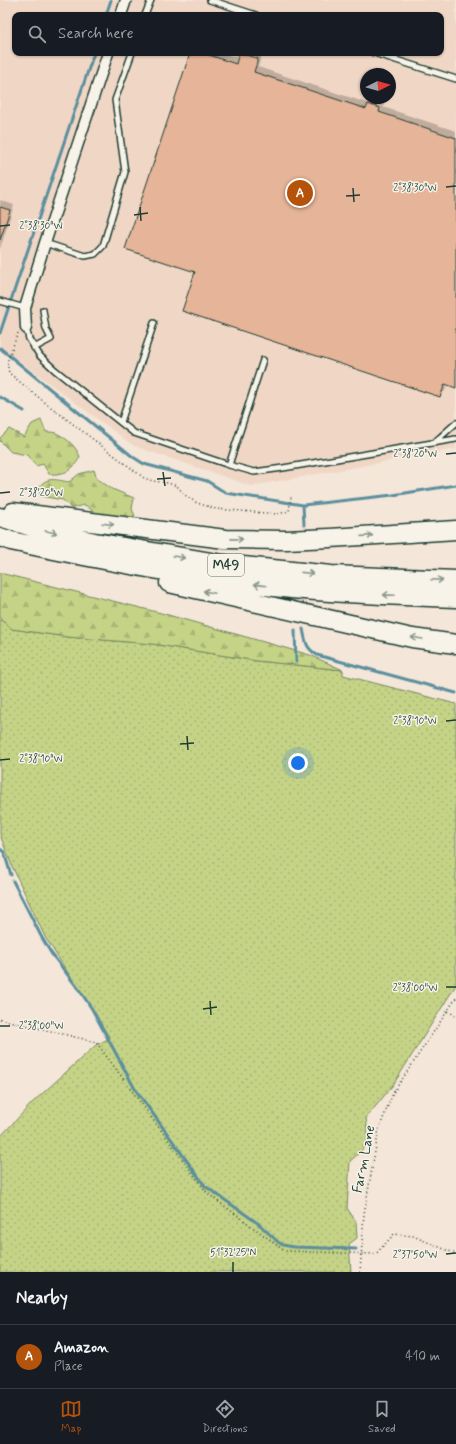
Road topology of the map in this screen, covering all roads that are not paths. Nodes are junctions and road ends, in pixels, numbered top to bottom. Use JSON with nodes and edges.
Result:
{"nodes":[{"id":1,"x":126,"y":0,"type":"edge"},
{"id":2,"x":151,"y":0,"type":"edge"},
{"id":3,"x":210,"y":0,"type":"edge"},
{"id":4,"x":122,"y":12,"type":"edge"},
{"id":5,"x":146,"y":12,"type":"edge"},
{"id":6,"x":247,"y":12,"type":"edge"},
{"id":7,"x":107,"y":56,"type":"edge"},
{"id":8,"x":131,"y":56,"type":"edge"},
{"id":9,"x":383,"y":56,"type":"edge"},
{"id":10,"x":456,"y":79,"type":"edge"},
{"id":11,"x":45,"y":243,"type":"junction"},
{"id":12,"x":0,"y":301,"type":"edge"},
{"id":13,"x":25,"y":308,"type":"junction"},
{"id":14,"x":43,"y":310,"type":"dead end"},
{"id":15,"x":154,"y":323,"type":"dead end"},
{"id":16,"x":26,"y":328,"type":"joint"},
{"id":17,"x":34,"y":348,"type":"junction"},
{"id":18,"x":264,"y":360,"type":"dead end"},
{"id":19,"x":121,"y":422,"type":"junction"},
{"id":20,"x":456,"y":423,"type":"edge"},
{"id":21,"x":456,"y":439,"type":"edge"},
{"id":22,"x":435,"y":442,"type":"junction"},
{"id":23,"x":229,"y":465,"type":"junction"},
{"id":24,"x":0,"y":511,"type":"edge"},
{"id":25,"x":0,"y":517,"type":"edge"},
{"id":26,"x":456,"y":530,"type":"edge"},
{"id":27,"x":5,"y":539,"type":"edge"},
{"id":28,"x":456,"y":580,"type":"edge"},
{"id":29,"x":456,"y":598,"type":"edge"},
{"id":30,"x":456,"y":644,"type":"edge"}],
"edges":[{"from":1,"to":4,"type":"street"},
{"from":2,"to":5,"type":"lane"},
{"from":3,"to":6,"type":"lane"},
{"from":7,"to":11,"type":"street"},
{"from":8,"to":11,"type":"lane"},
{"from":9,"to":10,"type":"lane"},
{"from":11,"to":13,"type":"street"},
{"from":12,"to":13,"type":"lane"},
{"from":13,"to":16,"type":"street"},
{"from":14,"to":17,"type":"lane"},
{"from":15,"to":19,"type":"lane"},
{"from":16,"to":17,"type":"lane"},
{"from":17,"to":19,"type":"lane"},
{"from":18,"to":23,"type":"lane"},
{"from":19,"to":23,"type":"lane"},
{"from":20,"to":22,"type":"lane"},
{"from":21,"to":22,"type":"lane"},
{"from":22,"to":23,"type":"lane"},
{"from":24,"to":26,"type":"highway","number":"M49","one_way":true},
{"from":25,"to":28,"type":"highway","number":"M49","one_way":true},
{"from":29,"to":27,"type":"highway","number":"M49","one_way":true},
{"from":30,"to":27,"type":"highway","number":"M49","one_way":true}]}
